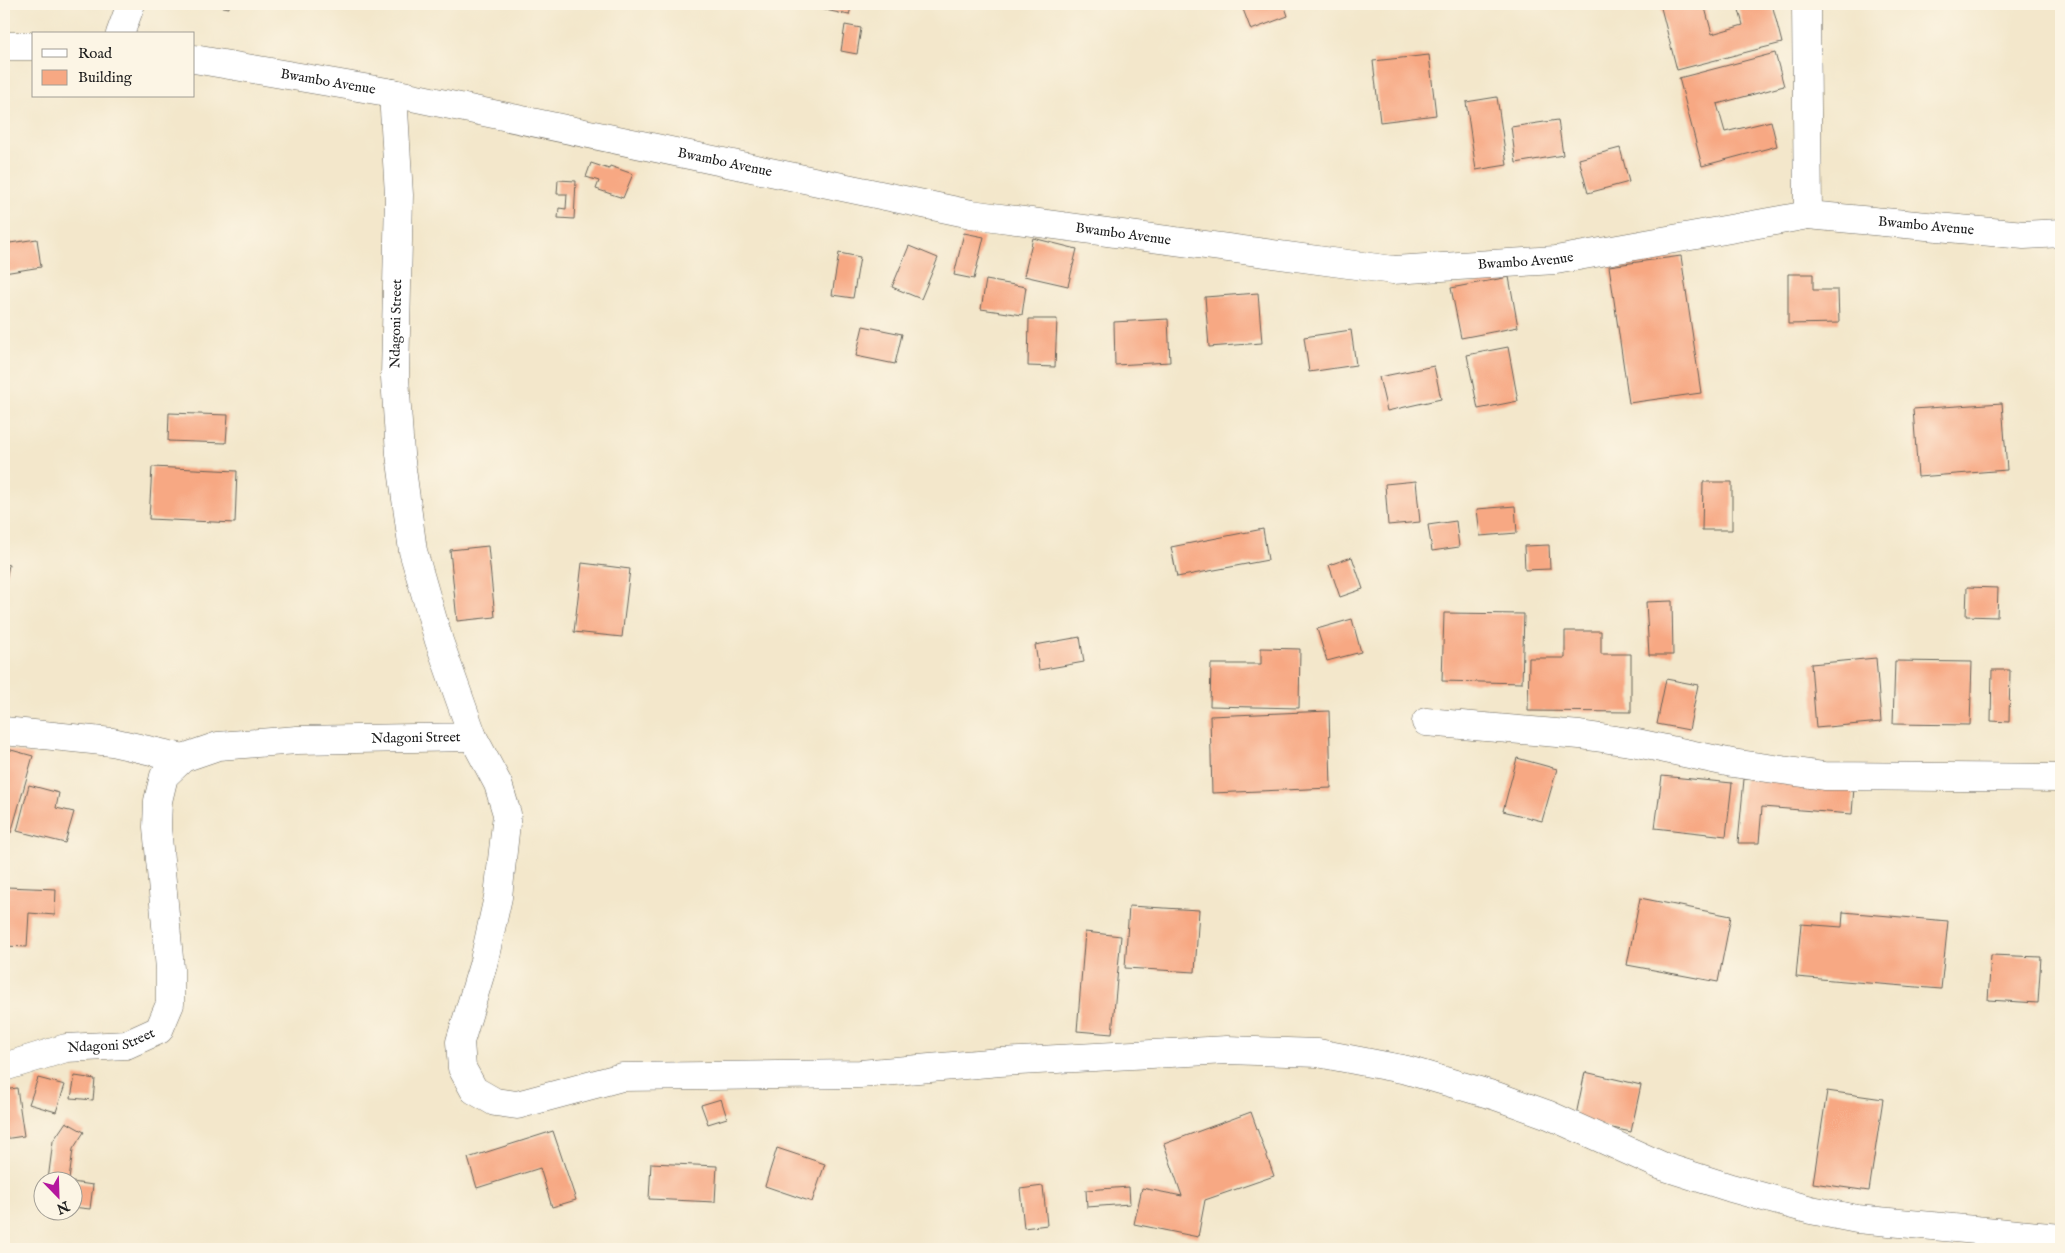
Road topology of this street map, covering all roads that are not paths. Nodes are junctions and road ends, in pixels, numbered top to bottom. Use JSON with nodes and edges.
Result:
{"nodes":[{"id":1,"x":131,"y":4,"type":"edge"},
{"id":2,"x":1806,"y":4,"type":"edge"},
{"id":3,"x":121,"y":32,"type":"edge"},
{"id":4,"x":4,"y":46,"type":"edge"},
{"id":5,"x":32,"y":46,"type":"edge"},
{"id":6,"x":195,"y":59,"type":"edge"},
{"id":7,"x":394,"y":93,"type":"junction"},
{"id":8,"x":1808,"y":215,"type":"junction"},
{"id":9,"x":2061,"y":233,"type":"edge"},
{"id":10,"x":1426,"y":722,"type":"dead end"},
{"id":11,"x":4,"y":731,"type":"edge"},
{"id":12,"x":473,"y":737,"type":"junction"},
{"id":13,"x":184,"y":758,"type":"junction"},
{"id":14,"x":2061,"y":778,"type":"edge"},
{"id":15,"x":4,"y":1067,"type":"edge"},
{"id":16,"x":2061,"y":1238,"type":"edge"}],
"edges":[{"from":1,"to":3,"type":"street"},
{"from":2,"to":8,"type":"street"},
{"from":4,"to":5,"type":"street"},
{"from":6,"to":7,"type":"street","name":"Bwambo Avenue"},
{"from":7,"to":8,"type":"street","name":"Bwambo Avenue"},
{"from":7,"to":12,"type":"street","name":"Ndagoni Street"},
{"from":8,"to":9,"type":"street","name":"Bwambo Avenue"},
{"from":10,"to":14,"type":"street"},
{"from":11,"to":13,"type":"street"},
{"from":12,"to":13,"type":"street","name":"Ndagoni Street"},
{"from":12,"to":16,"type":"street"},
{"from":13,"to":15,"type":"street","name":"Ndagoni Street"}]}
